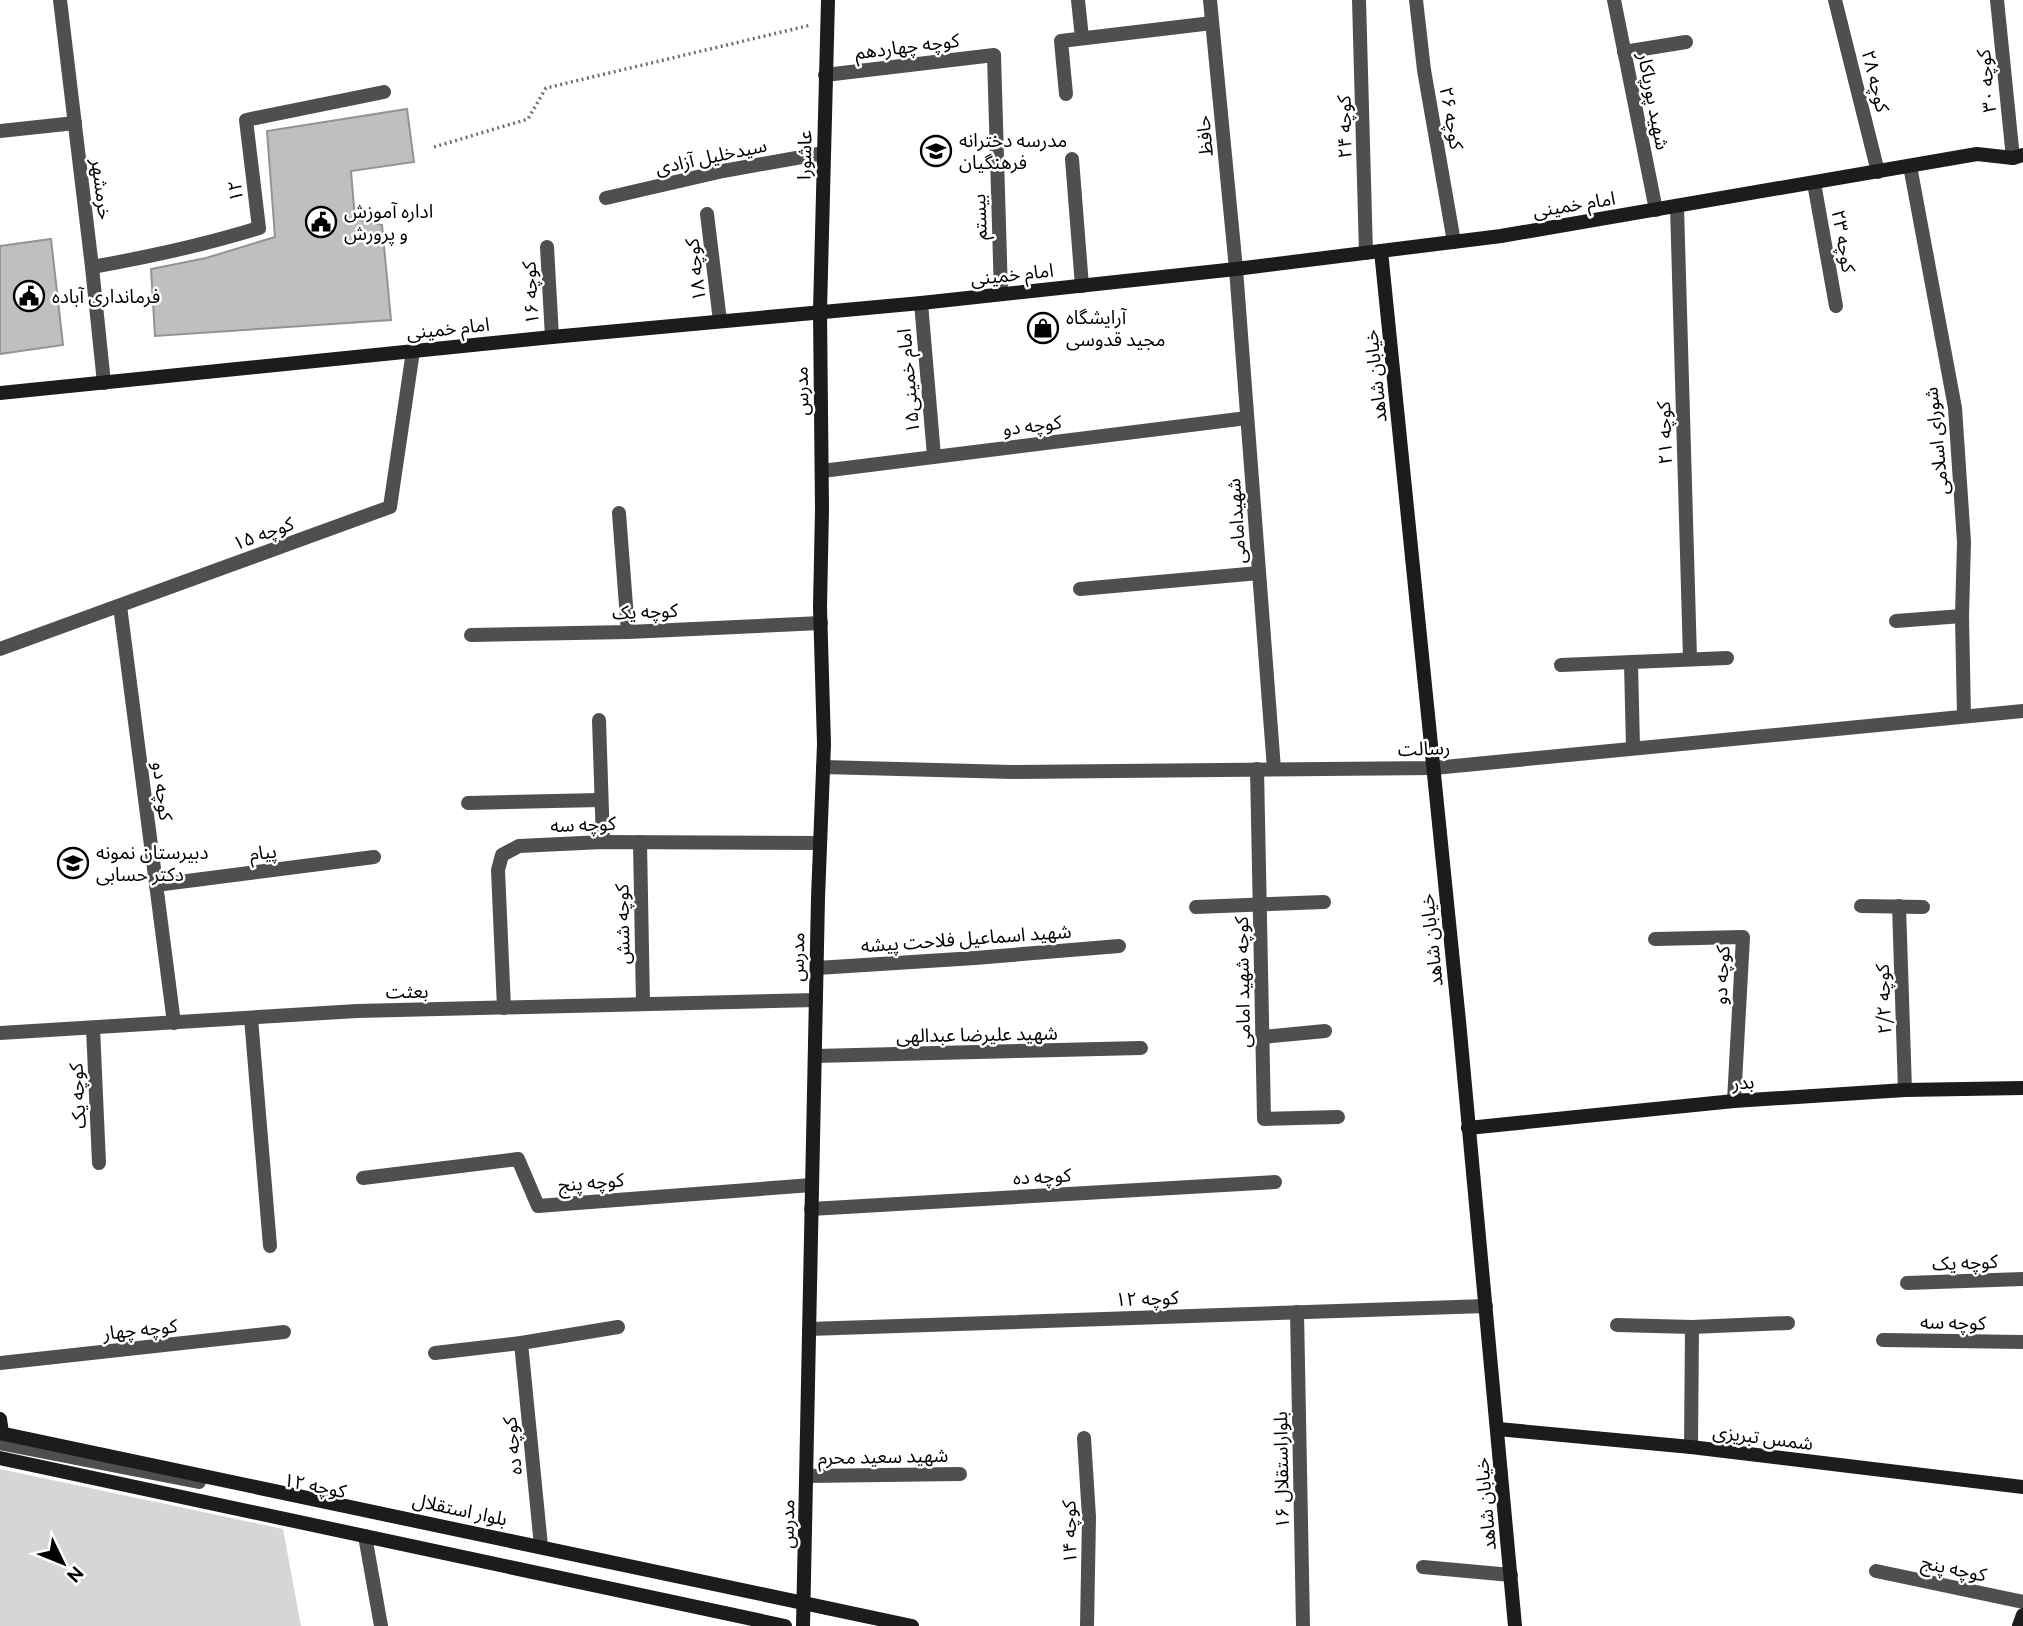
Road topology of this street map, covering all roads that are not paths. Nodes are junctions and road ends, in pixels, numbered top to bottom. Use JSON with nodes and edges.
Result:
{"nodes":[{"id":1,"x":60,"y":0,"type":"edge"},
{"id":2,"x":828,"y":0,"type":"edge"},
{"id":3,"x":1078,"y":0,"type":"edge"},
{"id":4,"x":1210,"y":0,"type":"edge"},
{"id":5,"x":1359,"y":0,"type":"edge"},
{"id":6,"x":1416,"y":0,"type":"edge"},
{"id":7,"x":1614,"y":0,"type":"edge"},
{"id":8,"x":1835,"y":0,"type":"edge"},
{"id":9,"x":1997,"y":0,"type":"edge"},
{"id":10,"x":1212,"y":23,"type":"junction"},
{"id":11,"x":1083,"y":38,"type":"junction"},
{"id":12,"x":1686,"y":42,"type":"dead end"},
{"id":13,"x":1624,"y":52,"type":"junction"},
{"id":14,"x":994,"y":55,"type":"joint"},
{"id":15,"x":825,"y":75,"type":"junction"},
{"id":16,"x":383,"y":92,"type":"dead end"},
{"id":17,"x":1066,"y":94,"type":"dead end"},
{"id":18,"x":75,"y":123,"type":"junction"},
{"id":19,"x":0,"y":131,"type":"edge"},
{"id":20,"x":824,"y":153,"type":"junction"},
{"id":21,"x":2018,"y":157,"type":"edge"},
{"id":22,"x":1072,"y":159,"type":"dead end"},
{"id":23,"x":1910,"y":166,"type":"junction"},
{"id":24,"x":1878,"y":172,"type":"junction"},
{"id":25,"x":1814,"y":183,"type":"junction"},
{"id":26,"x":606,"y":198,"type":"dead end"},
{"id":27,"x":1677,"y":207,"type":"junction"},
{"id":28,"x":1656,"y":210,"type":"junction"},
{"id":29,"x":707,"y":214,"type":"dead end"},
{"id":30,"x":1454,"y":242,"type":"junction"},
{"id":31,"x":547,"y":247,"type":"dead end"},
{"id":32,"x":1381,"y":251,"type":"junction"},
{"id":33,"x":1366,"y":253,"type":"junction"},
{"id":34,"x":92,"y":267,"type":"junction"},
{"id":35,"x":1236,"y":269,"type":"junction"},
{"id":36,"x":1082,"y":286,"type":"junction"},
{"id":37,"x":1001,"y":294,"type":"junction"},
{"id":38,"x":921,"y":303,"type":"junction"},
{"id":39,"x":1836,"y":306,"type":"dead end"},
{"id":40,"x":820,"y":311,"type":"junction"},
{"id":41,"x":720,"y":321,"type":"junction"},
{"id":42,"x":552,"y":337,"type":"junction"},
{"id":43,"x":413,"y":351,"type":"junction"},
{"id":44,"x":104,"y":383,"type":"junction"},
{"id":45,"x":0,"y":393,"type":"edge"},
{"id":46,"x":1247,"y":418,"type":"junction"},
{"id":47,"x":933,"y":456,"type":"junction"},
{"id":48,"x":822,"y":471,"type":"junction"},
{"id":49,"x":619,"y":513,"type":"dead end"},
{"id":50,"x":1259,"y":573,"type":"junction"},
{"id":51,"x":1080,"y":589,"type":"dead end"},
{"id":52,"x":120,"y":606,"type":"junction"},
{"id":53,"x":1962,"y":617,"type":"junction"},
{"id":54,"x":1896,"y":621,"type":"dead end"},
{"id":55,"x":821,"y":623,"type":"junction"},
{"id":56,"x":628,"y":632,"type":"junction"},
{"id":57,"x":471,"y":635,"type":"dead end"},
{"id":58,"x":0,"y":649,"type":"edge"},
{"id":59,"x":1690,"y":658,"type":"junction"},
{"id":60,"x":1727,"y":658,"type":"dead end"},
{"id":61,"x":1630,"y":663,"type":"junction"},
{"id":62,"x":1561,"y":665,"type":"dead end"},
{"id":63,"x":2023,"y":711,"type":"edge"},
{"id":64,"x":1964,"y":716,"type":"junction"},
{"id":65,"x":599,"y":720,"type":"dead end"},
{"id":66,"x":1633,"y":747,"type":"junction"},
{"id":67,"x":823,"y":767,"type":"junction"},
{"id":68,"x":1434,"y":768,"type":"junction"},
{"id":69,"x":1257,"y":769,"type":"junction"},
{"id":70,"x":1274,"y":769,"type":"junction"},
{"id":71,"x":600,"y":800,"type":"junction"},
{"id":72,"x":468,"y":803,"type":"dead end"},
{"id":73,"x":603,"y":842,"type":"junction"},
{"id":74,"x":640,"y":842,"type":"junction"},
{"id":75,"x":820,"y":843,"type":"junction"},
{"id":76,"x":374,"y":857,"type":"dead end"},
{"id":77,"x":156,"y":885,"type":"junction"},
{"id":78,"x":1324,"y":902,"type":"dead end"},
{"id":79,"x":1260,"y":903,"type":"junction"},
{"id":80,"x":1861,"y":905,"type":"dead end"},
{"id":81,"x":1899,"y":906,"type":"junction"},
{"id":82,"x":1196,"y":907,"type":"dead end"},
{"id":83,"x":1923,"y":907,"type":"dead end"},
{"id":84,"x":1655,"y":939,"type":"dead end"},
{"id":85,"x":1119,"y":946,"type":"dead end"},
{"id":86,"x":817,"y":968,"type":"junction"},
{"id":87,"x":816,"y":1000,"type":"junction"},
{"id":88,"x":643,"y":1004,"type":"junction"},
{"id":89,"x":504,"y":1008,"type":"junction"},
{"id":90,"x":251,"y":1018,"type":"junction"},
{"id":91,"x":174,"y":1023,"type":"junction"},
{"id":92,"x":93,"y":1028,"type":"junction"},
{"id":93,"x":1325,"y":1031,"type":"dead end"},
{"id":94,"x":0,"y":1033,"type":"edge"},
{"id":95,"x":1263,"y":1037,"type":"junction"},
{"id":96,"x":1141,"y":1048,"type":"dead end"},
{"id":97,"x":815,"y":1056,"type":"junction"},
{"id":98,"x":2023,"y":1088,"type":"edge"},
{"id":99,"x":1905,"y":1090,"type":"junction"},
{"id":100,"x":1734,"y":1101,"type":"junction"},
{"id":101,"x":1338,"y":1117,"type":"dead end"},
{"id":102,"x":1468,"y":1128,"type":"junction"},
{"id":103,"x":99,"y":1163,"type":"dead end"},
{"id":104,"x":363,"y":1178,"type":"dead end"},
{"id":105,"x":1275,"y":1182,"type":"dead end"},
{"id":106,"x":812,"y":1185,"type":"junction"},
{"id":107,"x":811,"y":1209,"type":"junction"},
{"id":108,"x":270,"y":1247,"type":"dead end"},
{"id":109,"x":2023,"y":1279,"type":"edge"},
{"id":110,"x":1907,"y":1283,"type":"dead end"},
{"id":111,"x":1486,"y":1306,"type":"junction"},
{"id":112,"x":1297,"y":1312,"type":"junction"},
{"id":113,"x":1787,"y":1323,"type":"dead end"},
{"id":114,"x":1617,"y":1325,"type":"dead end"},
{"id":115,"x":618,"y":1327,"type":"dead end"},
{"id":116,"x":1692,"y":1327,"type":"junction"},
{"id":117,"x":809,"y":1329,"type":"junction"},
{"id":118,"x":284,"y":1332,"type":"dead end"},
{"id":119,"x":1883,"y":1340,"type":"dead end"},
{"id":120,"x":2023,"y":1342,"type":"edge"},
{"id":121,"x":521,"y":1343,"type":"junction"},
{"id":122,"x":435,"y":1353,"type":"dead end"},
{"id":123,"x":0,"y":1363,"type":"edge"},
{"id":124,"x":1498,"y":1429,"type":"junction"},
{"id":125,"x":0,"y":1432,"type":"edge"},
{"id":126,"x":1084,"y":1438,"type":"dead end"},
{"id":127,"x":1691,"y":1447,"type":"junction"},
{"id":128,"x":0,"y":1458,"type":"edge"},
{"id":129,"x":960,"y":1474,"type":"dead end"},
{"id":130,"x":807,"y":1476,"type":"junction"},
{"id":131,"x":2023,"y":1487,"type":"edge"},
{"id":132,"x":365,"y":1536,"type":"junction"},
{"id":133,"x":541,"y":1546,"type":"junction"},
{"id":134,"x":623,"y":1566,"type":"junction"},
{"id":135,"x":1423,"y":1567,"type":"dead end"},
{"id":136,"x":1876,"y":1571,"type":"dead end"},
{"id":137,"x":1511,"y":1575,"type":"junction"},
{"id":138,"x":2023,"y":1602,"type":"edge"},
{"id":139,"x":805,"y":1604,"type":"junction"},
{"id":140,"x":2023,"y":1615,"type":"edge"},
{"id":141,"x":381,"y":1626,"type":"edge"},
{"id":142,"x":785,"y":1626,"type":"edge"},
{"id":143,"x":803,"y":1626,"type":"edge"},
{"id":144,"x":912,"y":1626,"type":"edge"},
{"id":145,"x":1087,"y":1626,"type":"edge"},
{"id":146,"x":1303,"y":1626,"type":"edge"},
{"id":147,"x":1515,"y":1626,"type":"edge"},
{"id":148,"x":2019,"y":1626,"type":"edge"}],
"edges":[{"from":1,"to":18,"type":"street","name":"خرمشهر"},
{"from":2,"to":15,"type":"main road","name":"عاشورا"},
{"from":3,"to":11,"type":"street"},
{"from":4,"to":10,"type":"street","name":"حافظ"},
{"from":5,"to":33,"type":"street","name":"کوچه ۲۴"},
{"from":6,"to":30,"type":"street","name":"کوچه ۲۶"},
{"from":7,"to":13,"type":"street","name":"شهید پورپاکار"},
{"from":8,"to":24,"type":"street","name":"کوچه ۲۸"},
{"from":9,"to":21,"type":"street","name":"کوچه ۳۰"},
{"from":10,"to":11,"type":"street"},
{"from":10,"to":35,"type":"street","name":"حافظ"},
{"from":11,"to":17,"type":"street"},
{"from":12,"to":13,"type":"street"},
{"from":13,"to":28,"type":"street","name":"شهید پورپاکار"},
{"from":14,"to":15,"type":"street","name":"کوچه چهاردهم"},
{"from":14,"to":37,"type":"street","name":"بیستم"},
{"from":15,"to":20,"type":"main road","name":"عاشورا"},
{"from":16,"to":34,"type":"street","name":"۱۲"},
{"from":18,"to":19,"type":"street"},
{"from":18,"to":34,"type":"street","name":"خرمشهر"},
{"from":20,"to":26,"type":"street","name":"سیدخلیل آزادی"},
{"from":20,"to":40,"type":"main road","name":"عاشورا"},
{"from":21,"to":23,"type":"main road","name":"امام خمینی"},
{"from":22,"to":36,"type":"street"},
{"from":23,"to":24,"type":"main road","name":"امام خمینی"},
{"from":23,"to":53,"type":"street","name":"شورای اسلامی"},
{"from":24,"to":25,"type":"main road","name":"امام خمینی"},
{"from":25,"to":27,"type":"main road","name":"امام خمینی"},
{"from":25,"to":39,"type":"street","name":"کوچه ۲۳"},
{"from":27,"to":28,"type":"main road","name":"امام خمینی"},
{"from":27,"to":59,"type":"street","name":"کوچه ۲۱"},
{"from":28,"to":30,"type":"main road","name":"امام خمینی"},
{"from":29,"to":41,"type":"street","name":"کوچه ۱۸"},
{"from":30,"to":32,"type":"main road","name":"امام خمینی"},
{"from":31,"to":42,"type":"street","name":"کوچه ۱۶"},
{"from":32,"to":33,"type":"main road","name":"امام خمینی"},
{"from":32,"to":68,"type":"main road","name":"خیابان شاهد"},
{"from":33,"to":35,"type":"main road","name":"امام خمینی"},
{"from":34,"to":44,"type":"street","name":"خرمشهر"},
{"from":35,"to":36,"type":"main road","name":"امام خمینی"},
{"from":35,"to":46,"type":"street","name":"شهیدامامی"},
{"from":36,"to":37,"type":"main road","name":"امام خمینی"},
{"from":37,"to":38,"type":"main road","name":"امام خمینی"},
{"from":38,"to":40,"type":"main road","name":"امام خمینی"},
{"from":38,"to":47,"type":"street","name":"امام خمینی۱۵"},
{"from":40,"to":41,"type":"main road","name":"امام خمینی"},
{"from":40,"to":48,"type":"main road","name":"مدرس"},
{"from":41,"to":42,"type":"main road","name":"امام خمینی"},
{"from":42,"to":43,"type":"main road","name":"امام خمینی"},
{"from":43,"to":44,"type":"main road","name":"امام خمینی"},
{"from":43,"to":52,"type":"street","name":"کوچه ۱۵"},
{"from":44,"to":45,"type":"main road","name":"امام خمینی"},
{"from":46,"to":47,"type":"street","name":"کوچه دو"},
{"from":46,"to":50,"type":"street","name":"شهیدامامی"},
{"from":47,"to":48,"type":"street","name":"کوچه دو"},
{"from":48,"to":55,"type":"main road","name":"مدرس"},
{"from":49,"to":56,"type":"street"},
{"from":50,"to":51,"type":"street"},
{"from":50,"to":70,"type":"street","name":"شهیدامامی"},
{"from":52,"to":58,"type":"street","name":"کوچه ۱۵"},
{"from":52,"to":77,"type":"street","name":"کوچه دو"},
{"from":53,"to":54,"type":"street"},
{"from":53,"to":64,"type":"street","name":"شورای اسلامی"},
{"from":55,"to":56,"type":"street","name":"کوچه یک"},
{"from":55,"to":67,"type":"main road","name":"مدرس"},
{"from":56,"to":57,"type":"street","name":"کوچه یک"},
{"from":59,"to":60,"type":"street"},
{"from":59,"to":61,"type":"street"},
{"from":61,"to":62,"type":"street"},
{"from":61,"to":66,"type":"street"},
{"from":63,"to":64,"type":"street","name":"رسالت"},
{"from":64,"to":66,"type":"street","name":"رسالت"},
{"from":65,"to":71,"type":"street"},
{"from":66,"to":68,"type":"street","name":"رسالت"},
{"from":67,"to":69,"type":"street","name":"رسالت"},
{"from":67,"to":75,"type":"main road","name":"مدرس"},
{"from":68,"to":70,"type":"street","name":"رسالت"},
{"from":68,"to":102,"type":"main road","name":"خیابان شاهد"},
{"from":69,"to":70,"type":"street","name":"رسالت"},
{"from":69,"to":79,"type":"street","name":"کوچه شهید امامی"},
{"from":71,"to":72,"type":"street"},
{"from":71,"to":73,"type":"street"},
{"from":73,"to":74,"type":"street","name":"کوچه سه"},
{"from":73,"to":89,"type":"street","name":"کوچه سه"},
{"from":74,"to":75,"type":"street","name":"کوچه سه"},
{"from":74,"to":88,"type":"street","name":"کوچه شش"},
{"from":75,"to":86,"type":"main road","name":"مدرس"},
{"from":76,"to":77,"type":"street","name":"پیام"},
{"from":77,"to":91,"type":"street","name":"کوچه دو"},
{"from":78,"to":79,"type":"street"},
{"from":79,"to":82,"type":"street"},
{"from":79,"to":95,"type":"street","name":"کوچه شهید امامی"},
{"from":80,"to":81,"type":"street"},
{"from":81,"to":83,"type":"street"},
{"from":81,"to":99,"type":"street","name":"کوچه ۲/۲"},
{"from":84,"to":100,"type":"street","name":"کوچه دو"},
{"from":85,"to":86,"type":"street","name":"شهید اسماعیل فلاحت پیشه"},
{"from":86,"to":87,"type":"main road","name":"مدرس"},
{"from":87,"to":88,"type":"street","name":"بعثت"},
{"from":87,"to":97,"type":"main road","name":"مدرس"},
{"from":88,"to":89,"type":"street","name":"بعثت"},
{"from":89,"to":90,"type":"street","name":"بعثت"},
{"from":90,"to":91,"type":"street","name":"بعثت"},
{"from":90,"to":108,"type":"street"},
{"from":91,"to":92,"type":"street","name":"بعثت"},
{"from":92,"to":94,"type":"street","name":"بعثت"},
{"from":92,"to":103,"type":"street","name":"کوچه یک"},
{"from":93,"to":95,"type":"street"},
{"from":95,"to":101,"type":"street","name":"کوچه شهید امامی"},
{"from":96,"to":97,"type":"street","name":"شهید علیرضا عبدالهی"},
{"from":97,"to":106,"type":"main road","name":"مدرس"},
{"from":98,"to":99,"type":"main road","name":"بدر"},
{"from":99,"to":100,"type":"main road","name":"بدر"},
{"from":100,"to":102,"type":"main road","name":"بدر"},
{"from":102,"to":111,"type":"main road","name":"خیابان شاهد"},
{"from":104,"to":106,"type":"street","name":"کوچه پنج"},
{"from":105,"to":107,"type":"street","name":"کوچه ده"},
{"from":106,"to":107,"type":"main road","name":"مدرس"},
{"from":107,"to":117,"type":"main road","name":"مدرس"},
{"from":109,"to":110,"type":"street","name":"کوچه یک"},
{"from":111,"to":112,"type":"street","name":"کوچه ۱۲"},
{"from":111,"to":124,"type":"main road","name":"خیابان شاهد"},
{"from":112,"to":117,"type":"street","name":"کوچه ۱۲"},
{"from":112,"to":146,"type":"street","name":"بلواراستقلال ۱۶"},
{"from":113,"to":116,"type":"street"},
{"from":114,"to":116,"type":"street"},
{"from":115,"to":121,"type":"street"},
{"from":116,"to":127,"type":"street"},
{"from":117,"to":130,"type":"main road","name":"مدرس"},
{"from":118,"to":123,"type":"street","name":"کوچه چهار"},
{"from":119,"to":120,"type":"street","name":"کوچه سه"},
{"from":121,"to":122,"type":"street"},
{"from":121,"to":133,"type":"street","name":"کوچه ده"},
{"from":124,"to":127,"type":"main road","name":"شمس تبریزی"},
{"from":124,"to":137,"type":"main road","name":"خیابان شاهد"},
{"from":125,"to":133,"type":"main road","name":"بلوار استقلال"},
{"from":125,"to":134,"type":"street","name":"کوچه ۱۲"},
{"from":126,"to":145,"type":"street","name":"کوچه ۱۴"},
{"from":127,"to":131,"type":"main road","name":"شمس تبریزی"},
{"from":128,"to":132,"type":"main road"},
{"from":129,"to":130,"type":"street","name":"شهید سعید محرم"},
{"from":130,"to":139,"type":"main road","name":"مدرس"},
{"from":132,"to":141,"type":"street"},
{"from":132,"to":142,"type":"main road"},
{"from":133,"to":134,"type":"main road","name":"بلوار استقلال"},
{"from":134,"to":139,"type":"main road","name":"بلوار استقلال"},
{"from":135,"to":137,"type":"street"},
{"from":136,"to":138,"type":"street","name":"کوچه پنج"},
{"from":137,"to":147,"type":"main road","name":"خیابان شاهد"},
{"from":139,"to":143,"type":"main road","name":"مدرس"},
{"from":139,"to":144,"type":"main road","name":"بلوار استقلال"},
{"from":140,"to":148,"type":"main road"}]}
